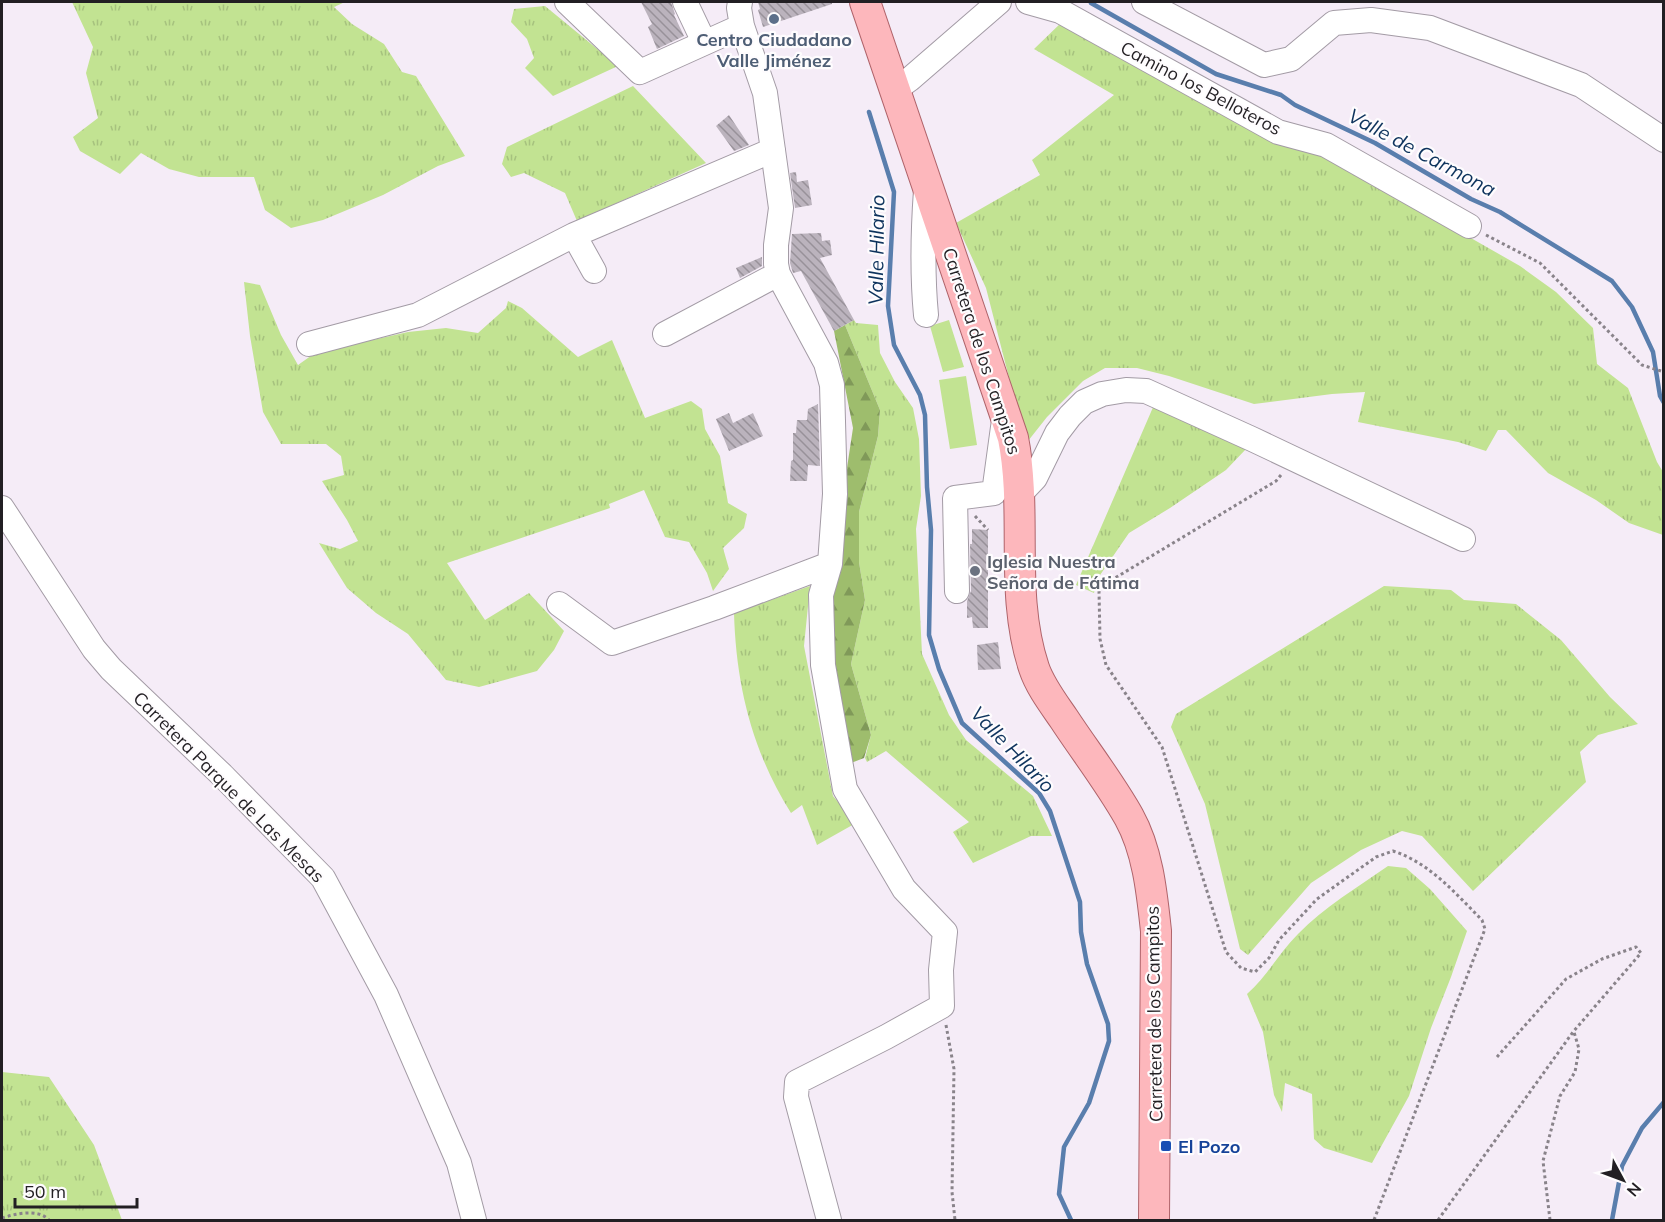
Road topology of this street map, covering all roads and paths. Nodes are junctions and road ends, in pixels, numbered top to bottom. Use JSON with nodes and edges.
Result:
{"nodes":[{"id":1,"x":567,"y":2,"type":"edge"},
{"id":2,"x":685,"y":2,"type":"edge"},
{"id":3,"x":740,"y":2,"type":"edge"},
{"id":4,"x":866,"y":2,"type":"edge"},
{"id":5,"x":999,"y":2,"type":"edge"},
{"id":6,"x":1028,"y":2,"type":"edge"},
{"id":7,"x":1077,"y":2,"type":"edge"},
{"id":8,"x":1144,"y":2,"type":"edge"},
{"id":9,"x":742,"y":26,"type":"junction"},
{"id":10,"x":1093,"y":30,"type":"junction"},
{"id":11,"x":704,"y":42,"type":"junction"},
{"id":12,"x":896,"y":89,"type":"junction"},
{"id":13,"x":1664,"y":140,"type":"edge"},
{"id":14,"x":773,"y":150,"type":"junction"},
{"id":15,"x":927,"y":182,"type":"junction"},
{"id":16,"x":1469,"y":226,"type":"joint"},
{"id":17,"x":574,"y":235,"type":"junction"},
{"id":18,"x":594,"y":271,"type":"dead end"},
{"id":19,"x":778,"y":274,"type":"junction"},
{"id":20,"x":926,"y":315,"type":"dead end"},
{"id":21,"x":665,"y":334,"type":"dead end"},
{"id":22,"x":309,"y":344,"type":"dead end"},
{"id":23,"x":1664,"y":372,"type":"edge"},
{"id":24,"x":1294,"y":460,"type":"junction"},
{"id":25,"x":1006,"y":495,"type":"junction"},
{"id":26,"x":2,"y":507,"type":"edge"},
{"id":27,"x":972,"y":526,"type":"dead end"},
{"id":28,"x":1463,"y":539,"type":"dead end"},
{"id":29,"x":830,"y":564,"type":"junction"},
{"id":30,"x":957,"y":591,"type":"dead end"},
{"id":31,"x":559,"y":604,"type":"dead end"},
{"id":32,"x":942,"y":1006,"type":"junction"},
{"id":33,"x":1573,"y":1032,"type":"junction"},
{"id":34,"x":1497,"y":1057,"type":"dead end"},
{"id":35,"x":2,"y":1218,"type":"edge"},
{"id":36,"x":49,"y":1221,"type":"edge"},
{"id":37,"x":474,"y":1221,"type":"edge"},
{"id":38,"x":829,"y":1221,"type":"edge"},
{"id":39,"x":955,"y":1221,"type":"edge"},
{"id":40,"x":1154,"y":1221,"type":"edge"},
{"id":41,"x":1374,"y":1221,"type":"edge"},
{"id":42,"x":1438,"y":1221,"type":"edge"},
{"id":43,"x":1550,"y":1221,"type":"edge"}],
"edges":[{"from":1,"to":11,"type":"street"},
{"from":2,"to":11,"type":"street"},
{"from":3,"to":9,"type":"street"},
{"from":4,"to":12,"type":"main road","name":"Carretera de los Campitos"},
{"from":5,"to":12,"type":"street"},
{"from":6,"to":10,"type":"street","name":"Camino los Belloteros"},
{"from":7,"to":10,"type":"street"},
{"from":8,"to":13,"type":"street"},
{"from":9,"to":11,"type":"street"},
{"from":9,"to":14,"type":"street"},
{"from":10,"to":16,"type":"street","name":"Camino los Belloteros"},
{"from":12,"to":15,"type":"main road","name":"Carretera de los Campitos"},
{"from":14,"to":17,"type":"street"},
{"from":14,"to":19,"type":"street"},
{"from":15,"to":20,"type":"street"},
{"from":15,"to":25,"type":"main road","name":"Carretera de los Campitos"},
{"from":16,"to":23,"type":"path"},
{"from":17,"to":18,"type":"street"},
{"from":17,"to":22,"type":"street"},
{"from":19,"to":21,"type":"street"},
{"from":19,"to":29,"type":"street"},
{"from":24,"to":25,"type":"street"},
{"from":24,"to":28,"type":"street"},
{"from":24,"to":41,"type":"path"},
{"from":25,"to":27,"type":"path"},
{"from":25,"to":30,"type":"street"},
{"from":25,"to":40,"type":"main road","name":"Carretera de los Campitos"},
{"from":26,"to":37,"type":"street","name":"Carretera Parque de Las Mesas"},
{"from":29,"to":31,"type":"street"},
{"from":29,"to":32,"type":"street"},
{"from":32,"to":38,"type":"street"},
{"from":32,"to":39,"type":"path"},
{"from":33,"to":34,"type":"path"},
{"from":33,"to":42,"type":"path"},
{"from":33,"to":43,"type":"path"},
{"from":35,"to":36,"type":"path"}]}
